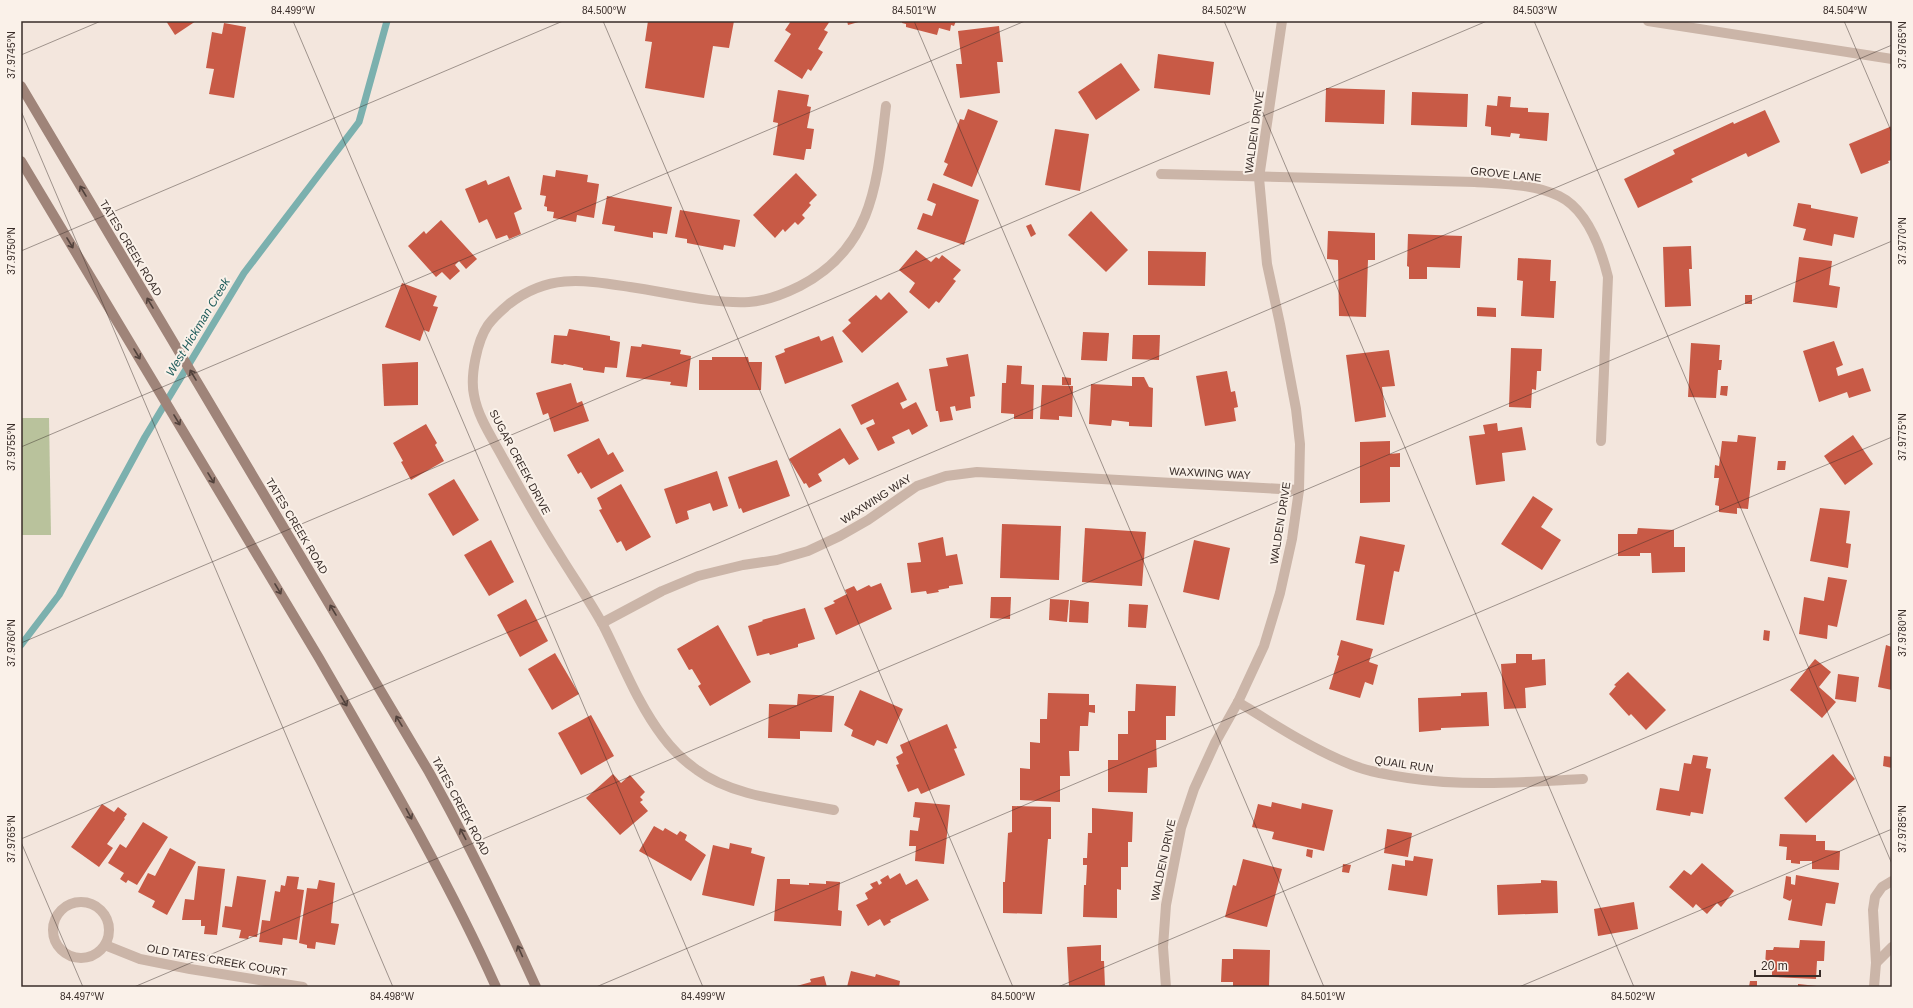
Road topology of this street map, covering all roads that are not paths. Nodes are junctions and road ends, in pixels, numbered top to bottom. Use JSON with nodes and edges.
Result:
{"nodes":[{"id":1,"x":1282,"y":21,"type":"edge"},
{"id":2,"x":1648,"y":21,"type":"edge"},
{"id":3,"x":1892,"y":59,"type":"edge"},
{"id":4,"x":21,"y":86,"type":"edge"},
{"id":5,"x":886,"y":106,"type":"dead end"},
{"id":6,"x":21,"y":162,"type":"edge"},
{"id":7,"x":1161,"y":174,"type":"dead end"},
{"id":8,"x":1259,"y":178,"type":"junction"},
{"id":9,"x":1601,"y":441,"type":"dead end"},
{"id":10,"x":1299,"y":490,"type":"junction"},
{"id":11,"x":602,"y":624,"type":"junction"},
{"id":12,"x":1238,"y":702,"type":"junction"},
{"id":13,"x":1583,"y":779,"type":"dead end"},
{"id":14,"x":834,"y":810,"type":"dead end"},
{"id":15,"x":1892,"y":881,"type":"edge"},
{"id":16,"x":104,"y":945,"type":"junction"},
{"id":17,"x":1892,"y":947,"type":"edge"},
{"id":18,"x":1876,"y":963,"type":"junction"},
{"id":19,"x":303,"y":987,"type":"edge"},
{"id":20,"x":496,"y":987,"type":"edge"},
{"id":21,"x":536,"y":987,"type":"edge"},
{"id":22,"x":1166,"y":987,"type":"edge"},
{"id":23,"x":1874,"y":987,"type":"edge"}],
"edges":[{"from":1,"to":8,"type":"street","name":"WALDEN DRIVE"},
{"from":2,"to":3,"type":"street"},
{"from":21,"to":4,"type":"main road","name":"TATES CREEK ROAD","one_way":true},
{"from":5,"to":11,"type":"street","name":"SUGAR CREEK DRIVE"},
{"from":6,"to":20,"type":"main road","one_way":true},
{"from":7,"to":8,"type":"street","name":"GROVE LANE"},
{"from":8,"to":9,"type":"street","name":"GROVE LANE"},
{"from":8,"to":10,"type":"street","name":"WALDEN DRIVE"},
{"from":10,"to":11,"type":"street","name":"WAXWING WAY"},
{"from":10,"to":12,"type":"street","name":"WALDEN DRIVE"},
{"from":11,"to":14,"type":"street","name":"SUGAR CREEK DRIVE"},
{"from":12,"to":13,"type":"street","name":"QUAIL RUN"},
{"from":12,"to":22,"type":"street","name":"WALDEN DRIVE"},
{"from":15,"to":18,"type":"street"},
{"from":16,"to":16,"type":"street"},
{"from":16,"to":19,"type":"street","name":"OLD TATES CREEK COURT"},
{"from":17,"to":18,"type":"street"},
{"from":18,"to":23,"type":"street"}]}
